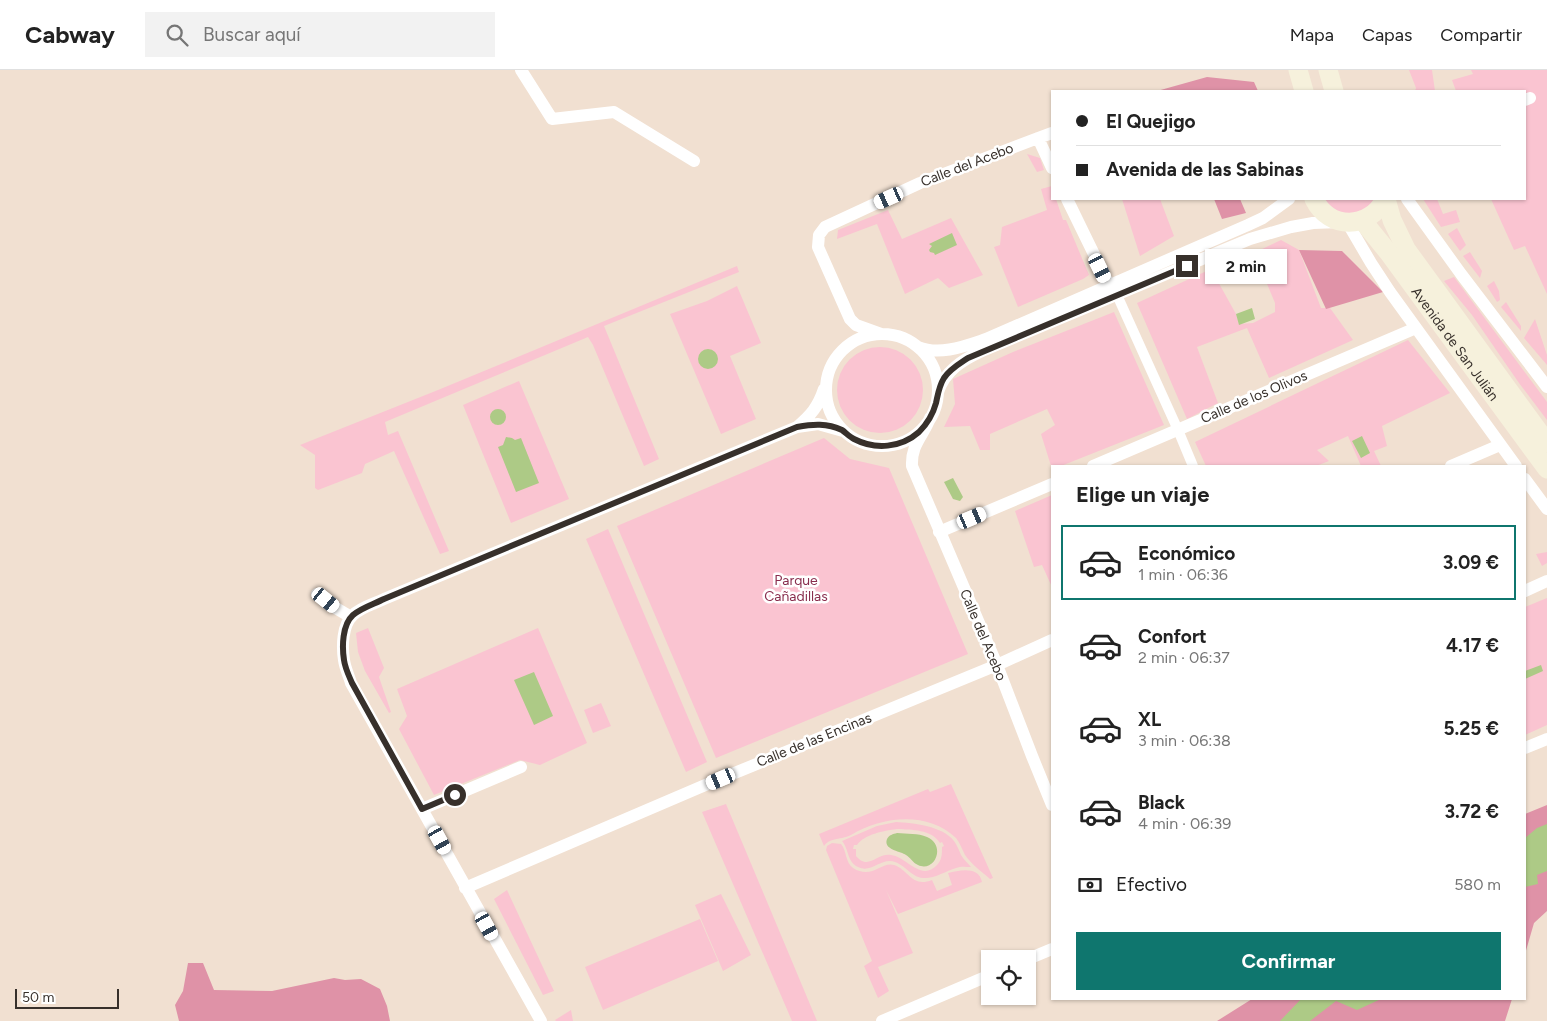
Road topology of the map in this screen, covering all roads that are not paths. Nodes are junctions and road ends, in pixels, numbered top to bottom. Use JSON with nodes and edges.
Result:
{"nodes":[{"id":1,"x":521,"y":70,"type":"edge"},
{"id":2,"x":1298,"y":70,"type":"edge"},
{"id":3,"x":1328,"y":70,"type":"edge"},
{"id":4,"x":1304,"y":90,"type":"edge"},
{"id":5,"x":1334,"y":90,"type":"edge"},
{"id":6,"x":1051,"y":133,"type":"edge"},
{"id":7,"x":1038,"y":138,"type":"junction"},
{"id":8,"x":694,"y":161,"type":"dead end"},
{"id":9,"x":1051,"y":166,"type":"edge"},
{"id":10,"x":1067,"y":200,"type":"edge"},
{"id":11,"x":1288,"y":200,"type":"edge"},
{"id":12,"x":1314,"y":200,"type":"edge"},
{"id":13,"x":1384,"y":200,"type":"edge"},
{"id":14,"x":1385,"y":200,"type":"edge"},
{"id":15,"x":1408,"y":200,"type":"edge"},
{"id":16,"x":1351,"y":221,"type":"junction"},
{"id":17,"x":1109,"y":285,"type":"junction"},
{"id":18,"x":1117,"y":295,"type":"junction"},
{"id":19,"x":850,"y":319,"type":"junction"},
{"id":20,"x":1416,"y":328,"type":"junction"},
{"id":21,"x":881,"y":334,"type":"junction"},
{"id":22,"x":918,"y":347,"type":"junction"},
{"id":23,"x":838,"y":355,"type":"junction"},
{"id":24,"x":825,"y":386,"type":"junction"},
{"id":25,"x":1547,"y":387,"type":"edge"},
{"id":26,"x":938,"y":392,"type":"junction"},
{"id":27,"x":930,"y":418,"type":"junction"},
{"id":28,"x":797,"y":427,"type":"junction"},
{"id":29,"x":1178,"y":430,"type":"junction"},
{"id":30,"x":843,"y":431,"type":"junction"},
{"id":31,"x":1547,"y":443,"type":"edge"},
{"id":32,"x":1500,"y":445,"type":"junction"},
{"id":33,"x":879,"y":446,"type":"junction"},
{"id":34,"x":1095,"y":465,"type":"edge"},
{"id":35,"x":1193,"y":465,"type":"edge"},
{"id":36,"x":1453,"y":465,"type":"edge"},
{"id":37,"x":1515,"y":465,"type":"edge"},
{"id":38,"x":912,"y":466,"type":"junction"},
{"id":39,"x":1547,"y":469,"type":"edge"},
{"id":40,"x":1526,"y":480,"type":"edge"},
{"id":41,"x":1051,"y":484,"type":"edge"},
{"id":42,"x":1547,"y":509,"type":"edge"},
{"id":43,"x":939,"y":532,"type":"junction"},
{"id":44,"x":1547,"y":581,"type":"edge"},
{"id":45,"x":1526,"y":591,"type":"edge"},
{"id":46,"x":317,"y":594,"type":"dead end"},
{"id":47,"x":351,"y":617,"type":"junction"},
{"id":48,"x":1051,"y":640,"type":"edge"},
{"id":49,"x":997,"y":665,"type":"junction"},
{"id":50,"x":1547,"y":739,"type":"edge"},
{"id":51,"x":1526,"y":748,"type":"edge"},
{"id":52,"x":521,"y":767,"type":"dead end"},
{"id":53,"x":1051,"y":797,"type":"edge"},
{"id":54,"x":422,"y":809,"type":"junction"},
{"id":55,"x":465,"y":888,"type":"junction"},
{"id":56,"x":1051,"y":949,"type":"edge"},
{"id":57,"x":1036,"y":956,"type":"edge"},
{"id":58,"x":981,"y":979,"type":"edge"},
{"id":59,"x":541,"y":1021,"type":"edge"},
{"id":60,"x":882,"y":1021,"type":"edge"}],
"edges":[{"from":1,"to":8,"type":"street"},
{"from":2,"to":4,"type":"main road"},
{"from":3,"to":5,"type":"main road"},
{"from":6,"to":7,"type":"street","name":"Calle del Acebo"},
{"from":7,"to":9,"type":"street"},
{"from":7,"to":19,"type":"street","name":"Calle del Acebo"},
{"from":10,"to":17,"type":"street"},
{"from":11,"to":17,"type":"street"},
{"from":12,"to":16,"type":"main road"},
{"from":13,"to":16,"type":"main road"},
{"from":14,"to":31,"type":"main road","name":"Avenida de San Julián"},
{"from":15,"to":25,"type":"street"},
{"from":16,"to":18,"type":"street"},
{"from":16,"to":20,"type":"street","name":"Avenida de San Julián"},
{"from":16,"to":39,"type":"main road","name":"Avenida de San Julián"},
{"from":17,"to":22,"type":"street"},
{"from":18,"to":26,"type":"street"},
{"from":18,"to":29,"type":"street"},
{"from":19,"to":21,"type":"street"},
{"from":19,"to":23,"type":"street"},
{"from":20,"to":29,"type":"street","name":"Calle de los Olivos"},
{"from":20,"to":32,"type":"street","name":"Avenida de San Julián"},
{"from":21,"to":22,"type":"street"},
{"from":21,"to":23,"type":"street"},
{"from":22,"to":26,"type":"street"},
{"from":23,"to":24,"type":"street"},
{"from":24,"to":28,"type":"street"},
{"from":24,"to":30,"type":"street"},
{"from":26,"to":27,"type":"street"},
{"from":27,"to":33,"type":"street"},
{"from":27,"to":38,"type":"street"},
{"from":28,"to":30,"type":"street"},
{"from":28,"to":47,"type":"street"},
{"from":29,"to":34,"type":"street","name":"Calle de los Olivos"},
{"from":29,"to":35,"type":"street"},
{"from":30,"to":33,"type":"street"},
{"from":32,"to":36,"type":"street"},
{"from":32,"to":37,"type":"street","name":"Avenida de San Julián"},
{"from":33,"to":38,"type":"street"},
{"from":38,"to":43,"type":"street","name":"Calle del Acebo"},
{"from":40,"to":42,"type":"street"},
{"from":41,"to":43,"type":"street"},
{"from":43,"to":49,"type":"street","name":"Calle del Acebo"},
{"from":44,"to":45,"type":"street"},
{"from":46,"to":47,"type":"street"},
{"from":47,"to":54,"type":"street"},
{"from":48,"to":49,"type":"street","name":"Calle de las Encinas"},
{"from":49,"to":53,"type":"street","name":"Calle del Acebo"},
{"from":49,"to":55,"type":"street","name":"Calle de las Encinas"},
{"from":50,"to":51,"type":"street"},
{"from":52,"to":54,"type":"street"},
{"from":54,"to":55,"type":"street"},
{"from":55,"to":59,"type":"street"},
{"from":56,"to":57,"type":"street"},
{"from":58,"to":60,"type":"street"}]}
